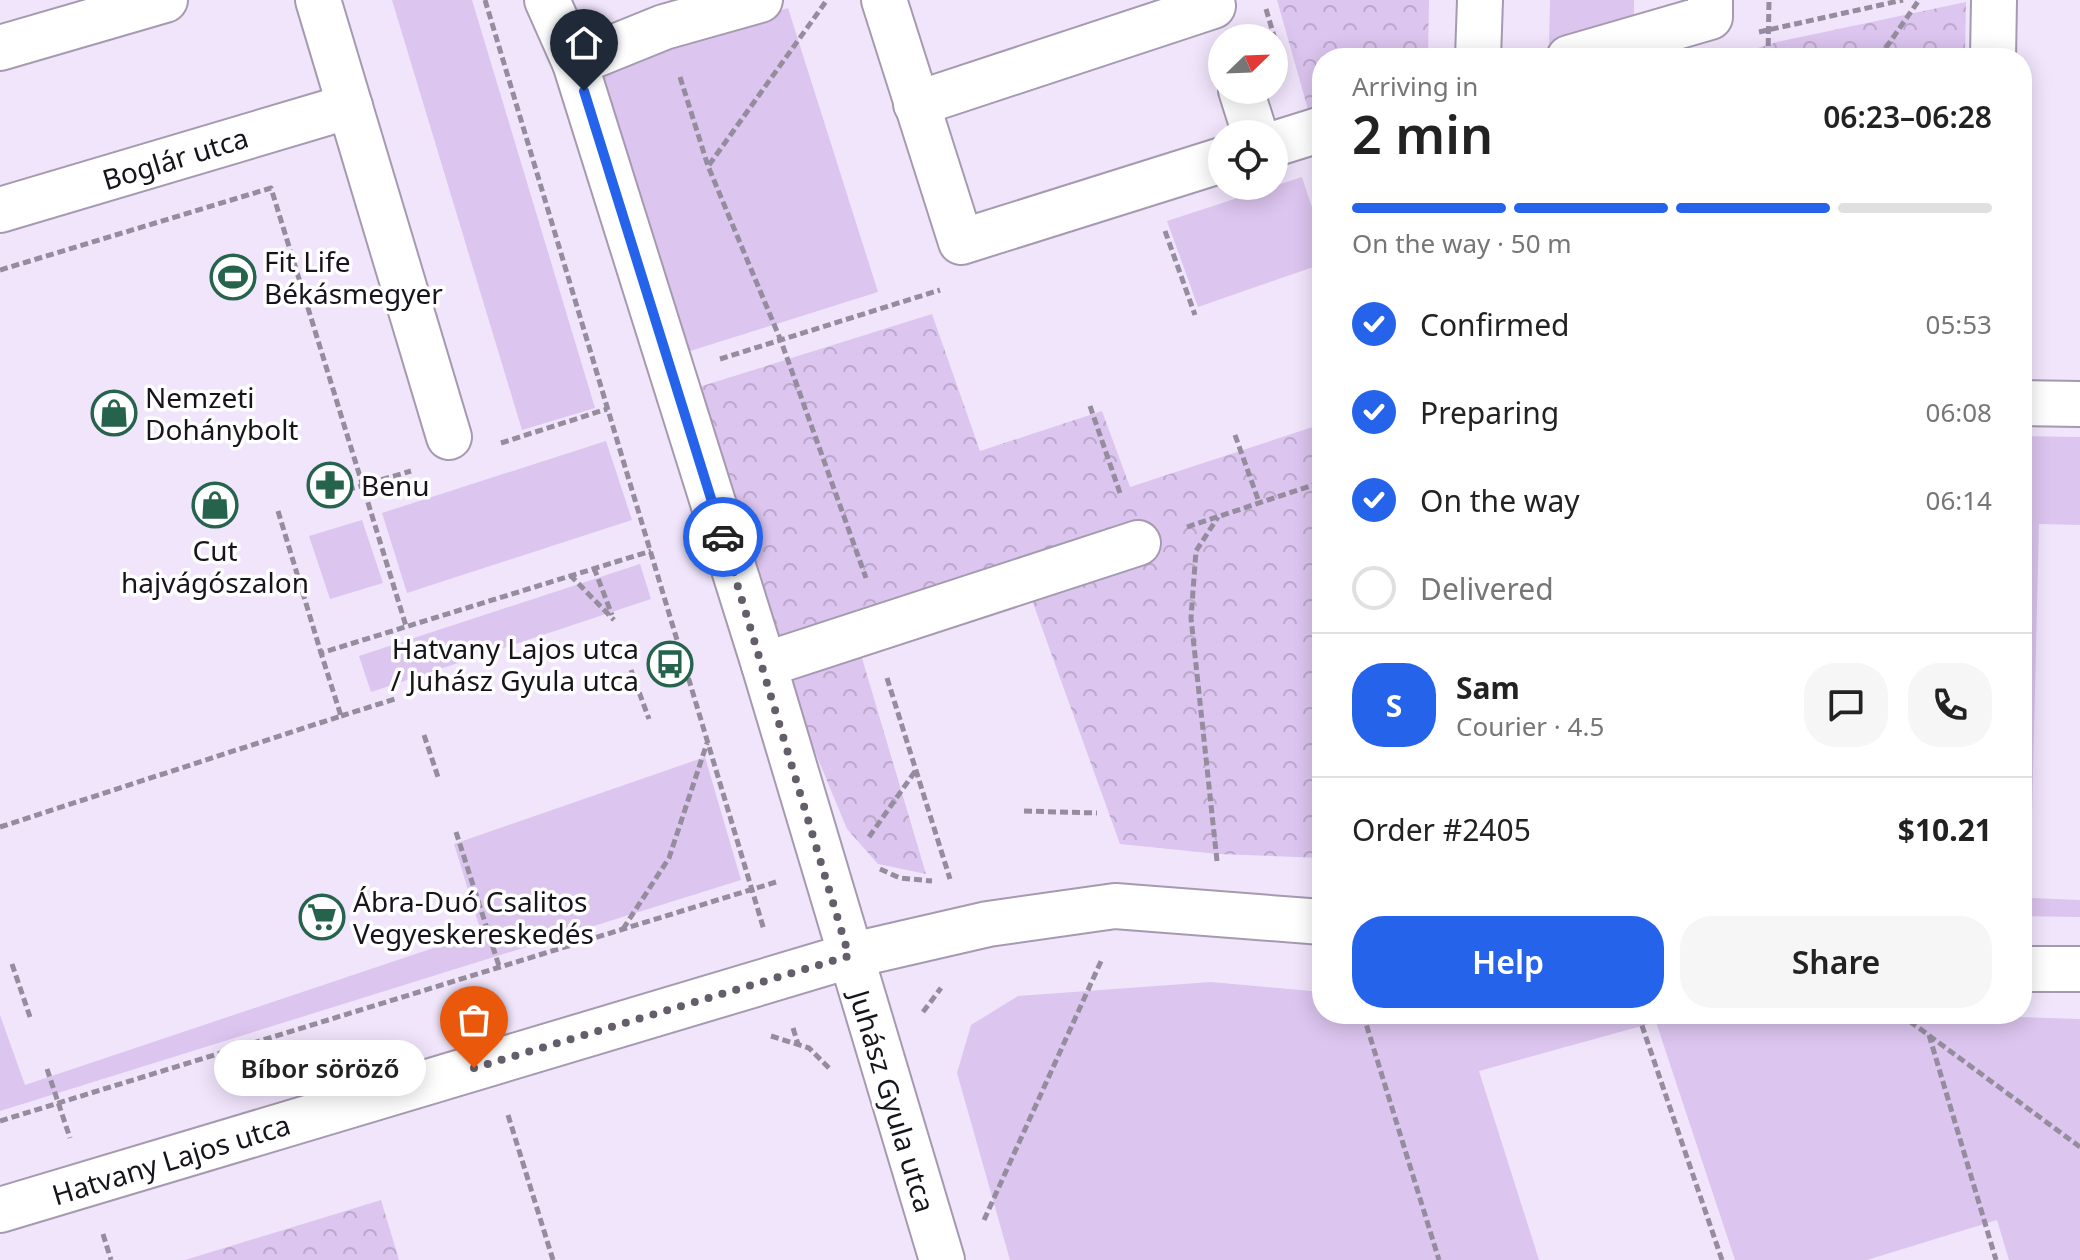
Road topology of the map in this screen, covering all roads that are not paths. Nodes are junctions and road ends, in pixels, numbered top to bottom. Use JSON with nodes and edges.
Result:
{"nodes":[{"id":1,"x":165,"y":0,"type":"edge"},
{"id":2,"x":318,"y":0,"type":"edge"},
{"id":3,"x":547,"y":0,"type":"edge"},
{"id":4,"x":760,"y":0,"type":"edge"},
{"id":5,"x":884,"y":0,"type":"edge"},
{"id":6,"x":1480,"y":0,"type":"edge"},
{"id":7,"x":1710,"y":0,"type":"edge"},
{"id":8,"x":1994,"y":0,"type":"edge"},
{"id":9,"x":1216,"y":15,"type":"edge"},
{"id":10,"x":0,"y":48,"type":"edge"},
{"id":11,"x":1478,"y":48,"type":"edge"},
{"id":12,"x":1603,"y":48,"type":"edge"},
{"id":13,"x":1993,"y":48,"type":"edge"},
{"id":14,"x":575,"y":63,"type":"junction"},
{"id":15,"x":916,"y":104,"type":"junction"},
{"id":16,"x":350,"y":106,"type":"junction"},
{"id":17,"x":1312,"y":132,"type":"edge"},
{"id":18,"x":1288,"y":140,"type":"edge"},
{"id":19,"x":1208,"y":164,"type":"edge"},
{"id":20,"x":0,"y":210,"type":"edge"},
{"id":21,"x":2032,"y":403,"type":"edge"},
{"id":22,"x":2080,"y":404,"type":"edge"},
{"id":23,"x":449,"y":437,"type":"dead end"},
{"id":24,"x":1138,"y":543,"type":"road end"},
{"id":25,"x":764,"y":665,"type":"junction"},
{"id":26,"x":1312,"y":921,"type":"edge"},
{"id":27,"x":849,"y":956,"type":"junction"},
{"id":28,"x":2032,"y":969,"type":"edge"},
{"id":29,"x":2080,"y":969,"type":"edge"},
{"id":30,"x":0,"y":1210,"type":"edge"},
{"id":31,"x":942,"y":1260,"type":"edge"}],
"edges":[{"from":1,"to":10,"type":"street"},
{"from":2,"to":16,"type":"street"},
{"from":3,"to":14,"type":"street","name":"Juhász Gyula utca"},
{"from":4,"to":14,"type":"street"},
{"from":5,"to":15,"type":"street"},
{"from":6,"to":11,"type":"street"},
{"from":7,"to":12,"type":"street"},
{"from":8,"to":13,"type":"street"},
{"from":9,"to":15,"type":"street"},
{"from":14,"to":25,"type":"street","name":"Juhász Gyula utca"},
{"from":15,"to":19,"type":"street"},
{"from":16,"to":20,"type":"street","name":"Boglár utca"},
{"from":16,"to":23,"type":"street"},
{"from":17,"to":18,"type":"street"},
{"from":21,"to":22,"type":"street"},
{"from":24,"to":25,"type":"street"},
{"from":25,"to":27,"type":"street","name":"Juhász Gyula utca"},
{"from":26,"to":27,"type":"street","name":"Hatvany Lajos utca"},
{"from":27,"to":30,"type":"street","name":"Hatvany Lajos utca"},
{"from":27,"to":31,"type":"street","name":"Juhász Gyula utca"},
{"from":28,"to":29,"type":"street"}]}
